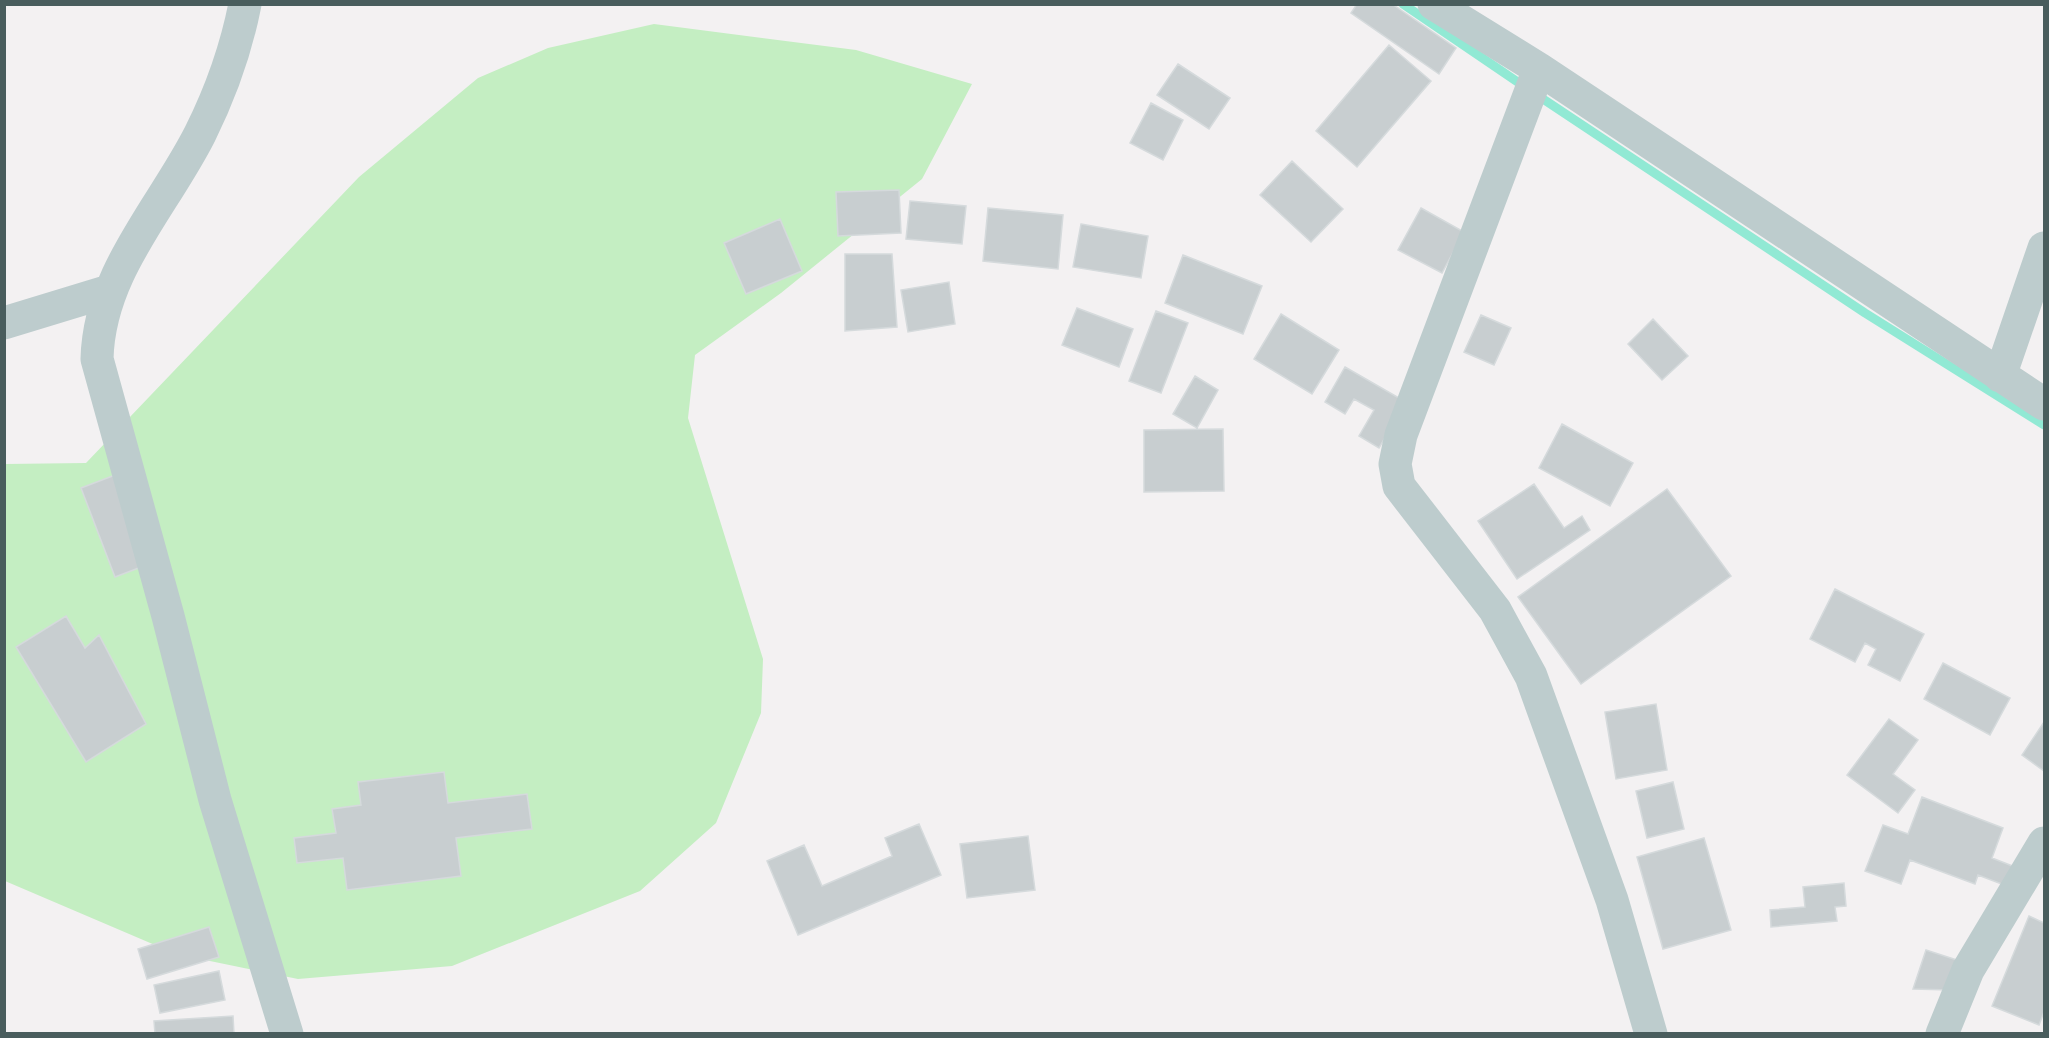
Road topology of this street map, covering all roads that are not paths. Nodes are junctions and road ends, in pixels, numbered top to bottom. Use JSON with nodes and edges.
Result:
{"nodes":[{"id":1,"x":245,"y":4,"type":"edge"},
{"id":2,"x":1434,"y":4,"type":"edge"},
{"id":3,"x":1539,"y":69,"type":"junction"},
{"id":4,"x":2044,"y":248,"type":"edge"},
{"id":5,"x":109,"y":291,"type":"junction"},
{"id":6,"x":4,"y":323,"type":"edge"},
{"id":7,"x":2000,"y":376,"type":"junction"},
{"id":8,"x":2044,"y":404,"type":"edge"},
{"id":9,"x":2044,"y":843,"type":"edge"},
{"id":10,"x":287,"y":1034,"type":"edge"},
{"id":11,"x":1651,"y":1034,"type":"edge"},
{"id":12,"x":1942,"y":1034,"type":"edge"}],
"edges":[{"from":1,"to":5,"type":"street"},
{"from":2,"to":3,"type":"street"},
{"from":3,"to":7,"type":"street"},
{"from":3,"to":11,"type":"street"},
{"from":4,"to":7,"type":"street"},
{"from":5,"to":6,"type":"street"},
{"from":5,"to":10,"type":"street"},
{"from":7,"to":8,"type":"street"},
{"from":9,"to":12,"type":"street"}]}
